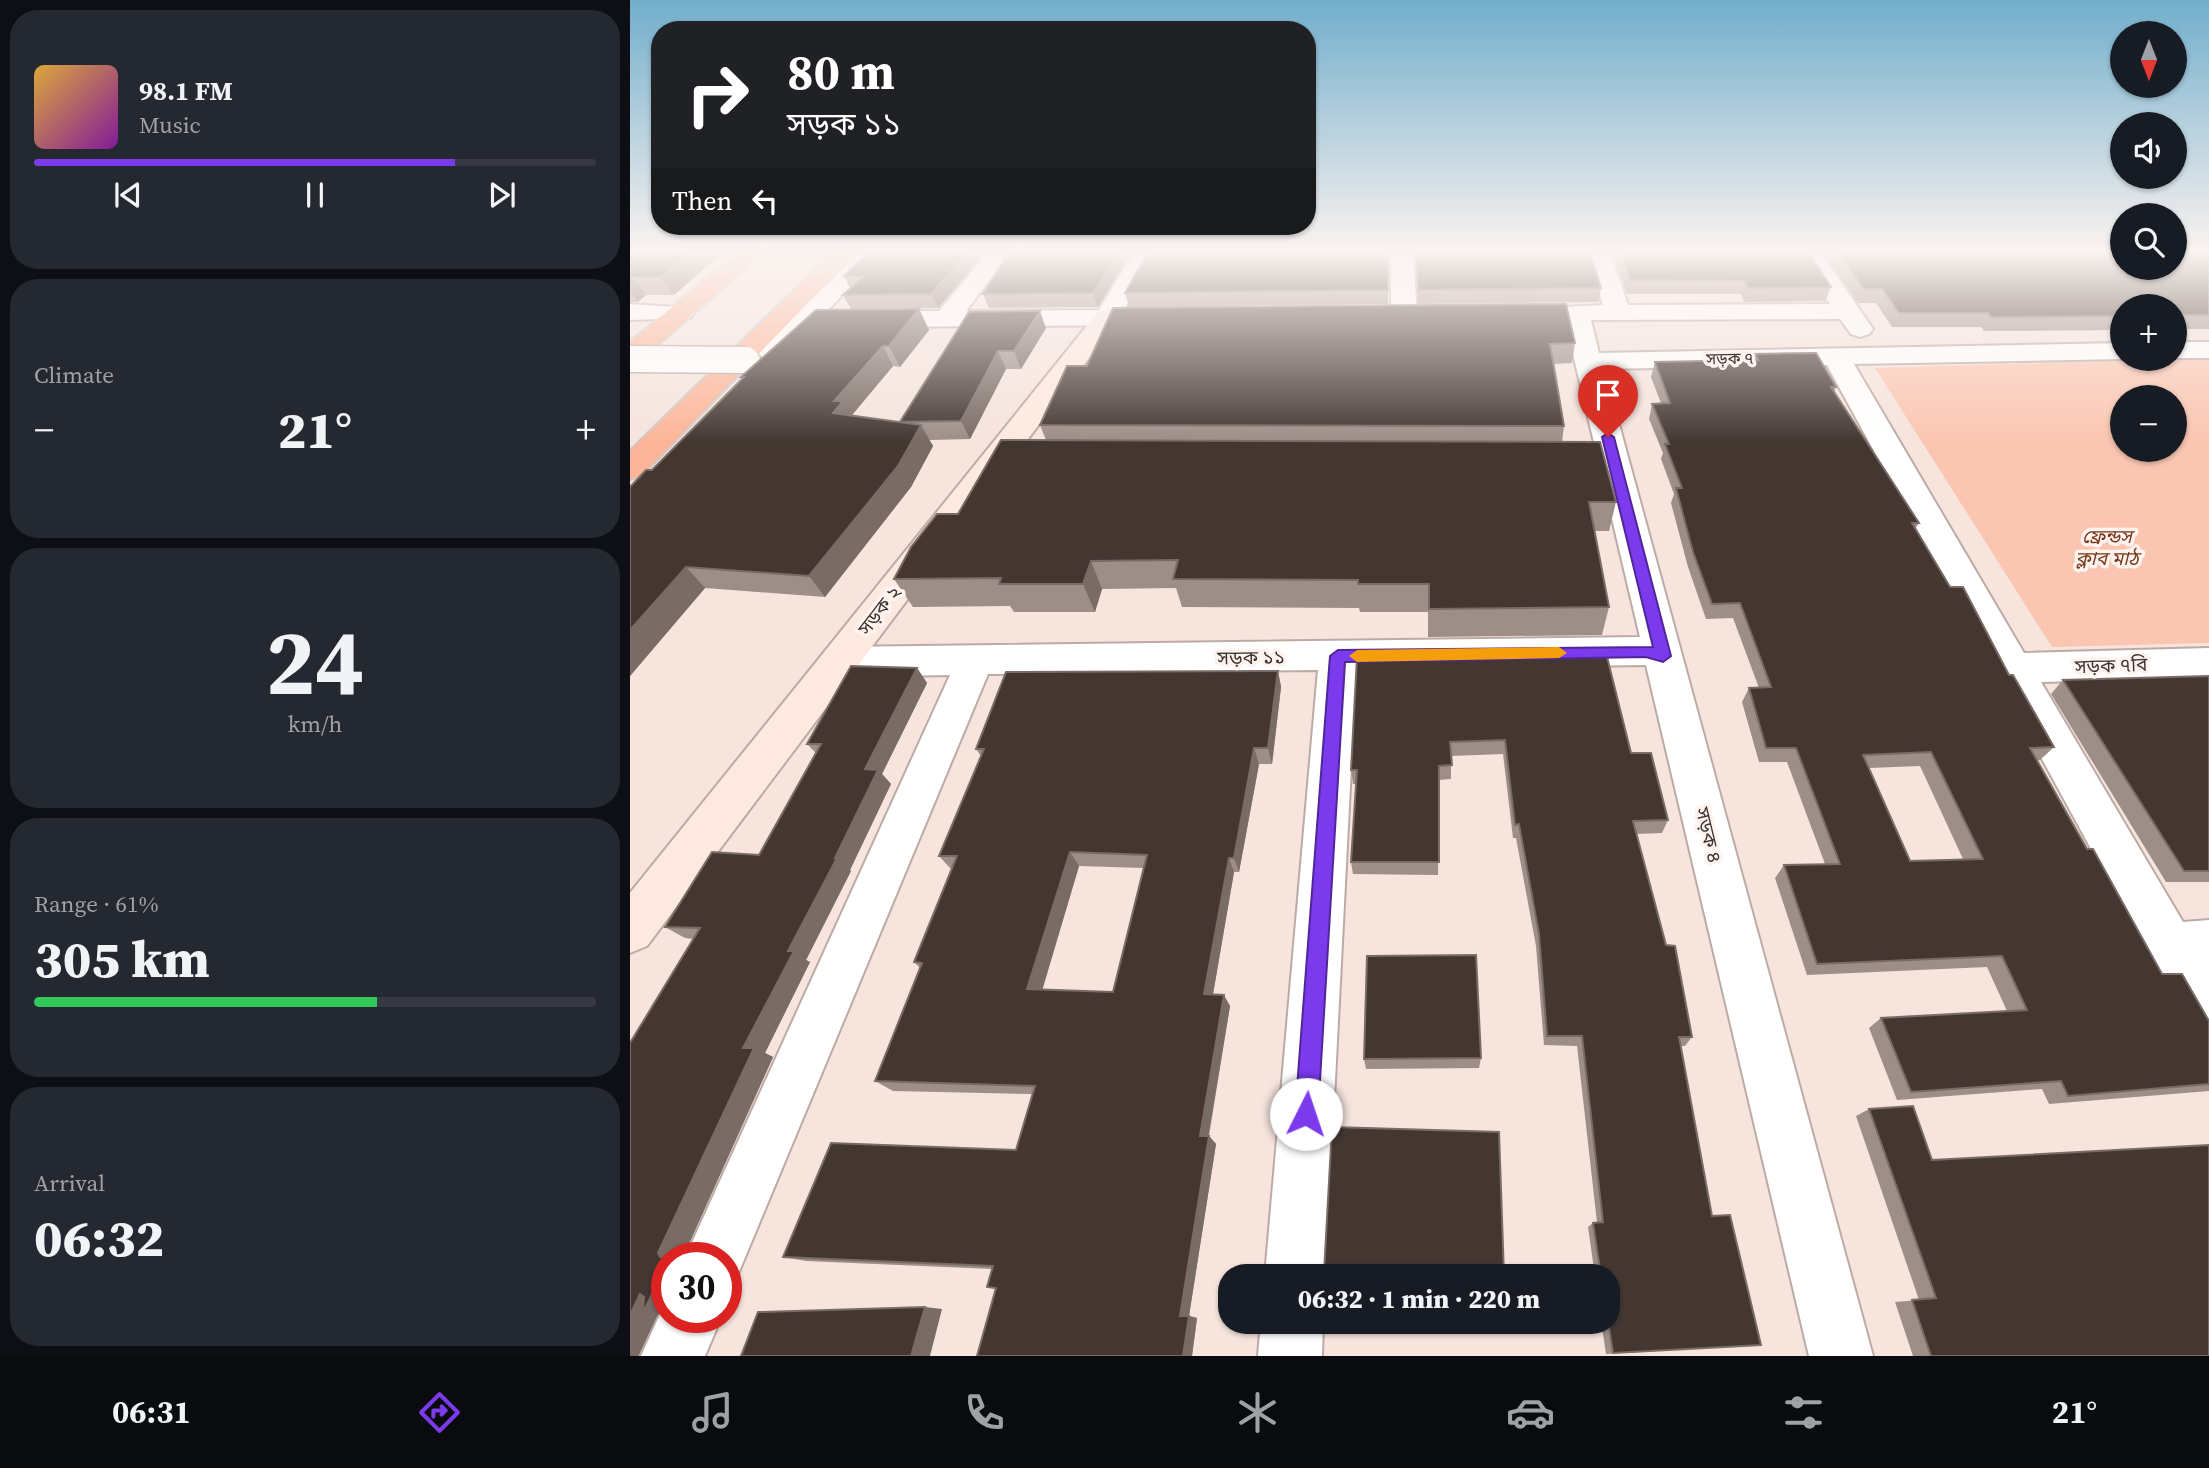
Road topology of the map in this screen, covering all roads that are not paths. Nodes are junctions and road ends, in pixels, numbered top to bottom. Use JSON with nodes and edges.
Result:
{"nodes":[{"id":1,"x":678,"y":315,"type":"edge"},
{"id":2,"x":783,"y":315,"type":"edge"},
{"id":3,"x":811,"y":315,"type":"edge"},
{"id":4,"x":948,"y":315,"type":"edge"},
{"id":5,"x":1597,"y":315,"type":"edge"},
{"id":6,"x":1851,"y":315,"type":"edge"},
{"id":7,"x":1107,"y":317,"type":"junction"},
{"id":8,"x":1174,"y":317,"type":"edge"},
{"id":9,"x":946,"y":318,"type":"junction"},
{"id":10,"x":806,"y":320,"type":"junction"},
{"id":11,"x":2187,"y":350,"type":"edge"},
{"id":12,"x":2209,"y":350,"type":"edge"},
{"id":13,"x":2110,"y":351,"type":"edge"},
{"id":14,"x":1836,"y":356,"type":"junction"},
{"id":15,"x":1878,"y":356,"type":"junction"},
{"id":16,"x":630,"y":357,"type":"edge"},
{"id":17,"x":747,"y":360,"type":"dead end"},
{"id":18,"x":1588,"y":361,"type":"junction"},
{"id":19,"x":998,"y":457,"type":"junction"},
{"id":20,"x":1039,"y":457,"type":"edge"},
{"id":21,"x":630,"y":468,"type":"edge"},
{"id":22,"x":639,"y":496,"type":"edge"},
{"id":23,"x":1338,"y":656,"type":"junction"},
{"id":24,"x":1663,"y":656,"type":"junction"},
{"id":25,"x":975,"y":660,"type":"junction"},
{"id":26,"x":838,"y":662,"type":"junction"},
{"id":27,"x":2209,"y":663,"type":"edge"},
{"id":28,"x":2013,"y":668,"type":"junction"},
{"id":29,"x":630,"y":930,"type":"edge"},
{"id":30,"x":2190,"y":945,"type":"edge"},
{"id":31,"x":2209,"y":1014,"type":"edge"},
{"id":32,"x":722,"y":1242,"type":"edge"},
{"id":33,"x":1296,"y":1264,"type":"edge"},
{"id":34,"x":683,"y":1333,"type":"edge"},
{"id":35,"x":1291,"y":1334,"type":"edge"},
{"id":36,"x":673,"y":1356,"type":"edge"},
{"id":37,"x":1290,"y":1356,"type":"edge"},
{"id":38,"x":1841,"y":1356,"type":"edge"}],
"edges":[{"from":1,"to":16,"type":"highway"},
{"from":2,"to":21,"type":"highway"},
{"from":3,"to":10,"type":"street"},
{"from":4,"to":9,"type":"street"},
{"from":5,"to":18,"type":"street","name":"সড়ক ৪"},
{"from":6,"to":15,"type":"street"},
{"from":7,"to":8,"type":"street"},
{"from":7,"to":9,"type":"street"},
{"from":7,"to":19,"type":"street","name":"সড়ক ২"},
{"from":9,"to":10,"type":"street"},
{"from":10,"to":22,"type":"street"},
{"from":11,"to":12,"type":"street"},
{"from":13,"to":15,"type":"street","name":"সড়ক ৭"},
{"from":14,"to":15,"type":"street","name":"সড়ক ৭"},
{"from":14,"to":18,"type":"street","name":"সড়ক ৭"},
{"from":14,"to":28,"type":"street"},
{"from":16,"to":17,"type":"street","bridge":true},
{"from":18,"to":24,"type":"street","name":"সড়ক ৪"},
{"from":19,"to":20,"type":"street"},
{"from":19,"to":26,"type":"street","name":"সড়ক ২"},
{"from":23,"to":24,"type":"street","name":"সড়ক ১১"},
{"from":23,"to":25,"type":"street","name":"সড়ক ১১"},
{"from":23,"to":33,"type":"street"},
{"from":24,"to":38,"type":"street","name":"সড়ক ৪"},
{"from":25,"to":26,"type":"street","name":"সড়ক ১১"},
{"from":25,"to":32,"type":"street"},
{"from":26,"to":29,"type":"street","name":"সড়ক ২"},
{"from":27,"to":28,"type":"street","name":"সড়ক ৭বি"},
{"from":28,"to":30,"type":"street"},
{"from":30,"to":31,"type":"street"},
{"from":34,"to":36,"type":"street"},
{"from":35,"to":37,"type":"street"}]}
